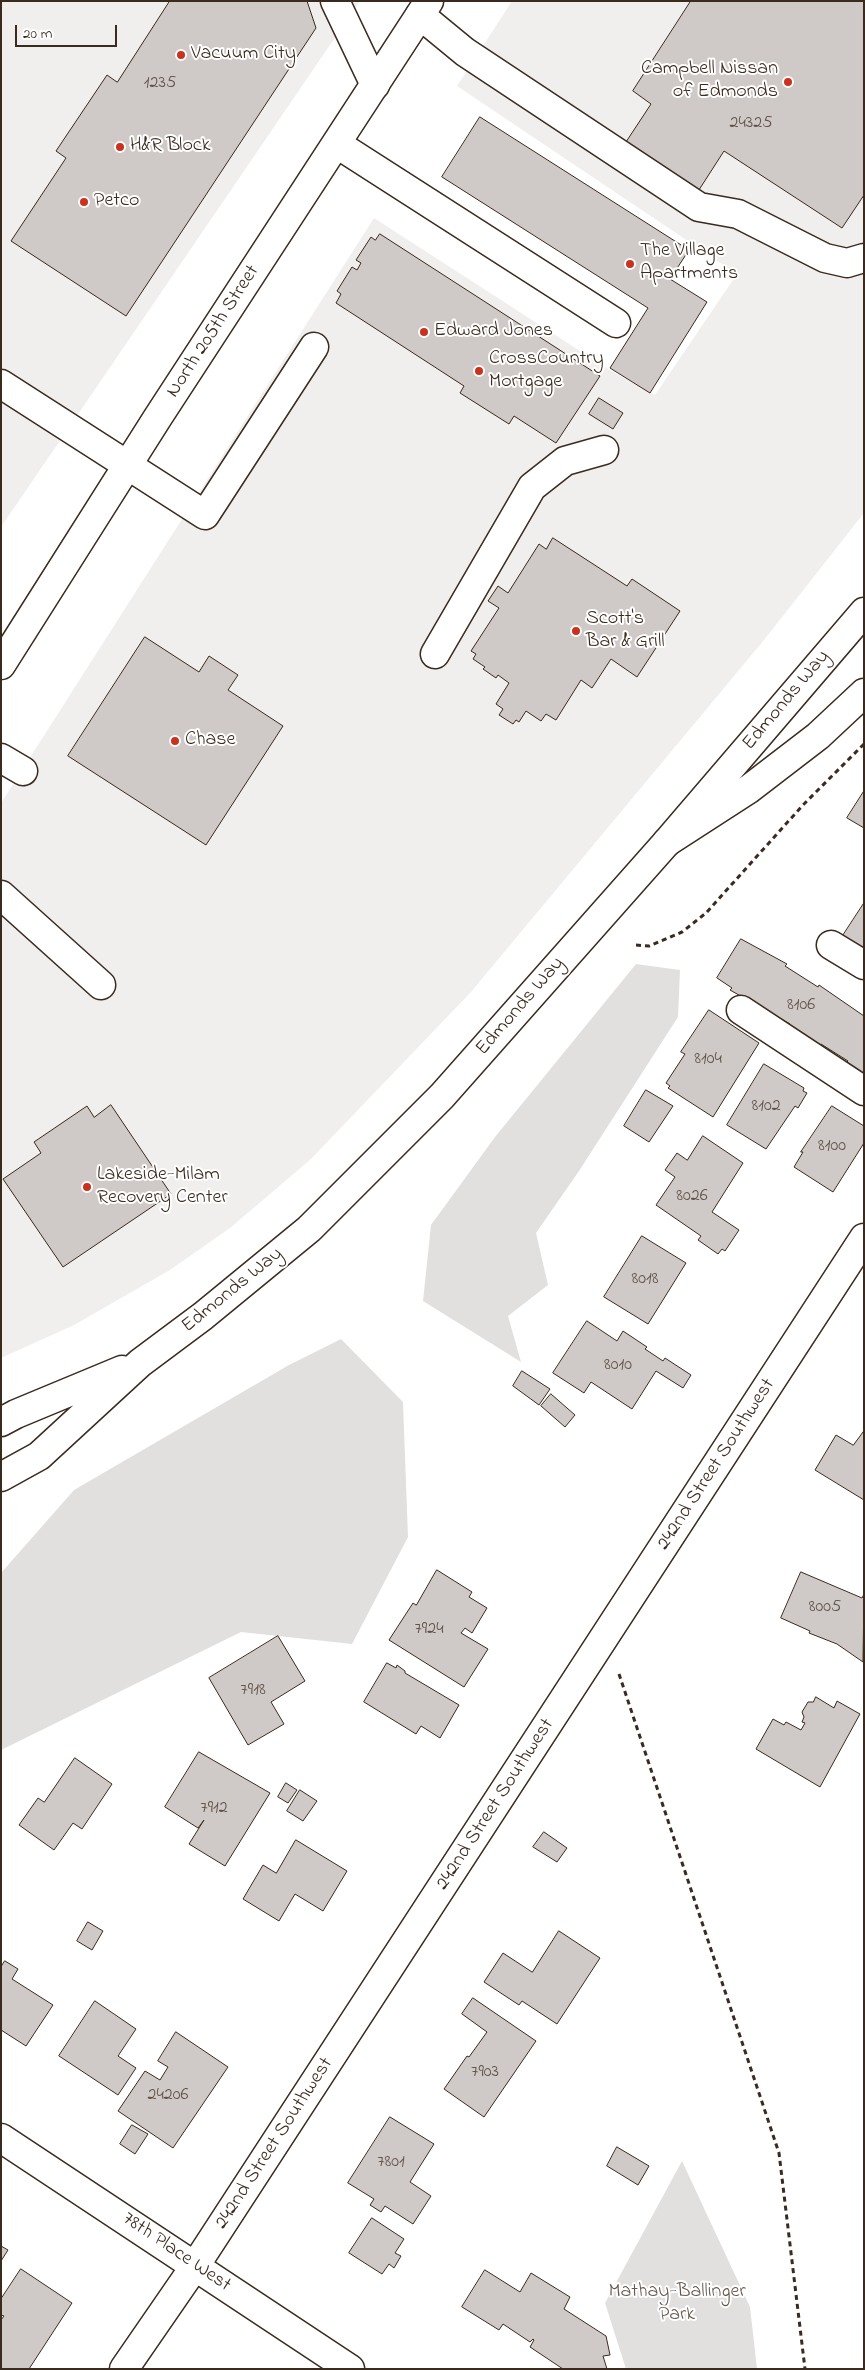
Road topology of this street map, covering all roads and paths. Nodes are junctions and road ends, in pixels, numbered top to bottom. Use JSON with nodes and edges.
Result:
{"nodes":[{"id":1,"x":335,"y":1,"type":"edge"},
{"id":2,"x":424,"y":8,"type":"edge"},
{"id":3,"x":375,"y":85,"type":"junction"},
{"id":4,"x":337,"y":144,"type":"junction"},
{"id":5,"x":864,"y":258,"type":"edge"},
{"id":6,"x":616,"y":323,"type":"dead end"},
{"id":7,"x":314,"y":347,"type":"dead end"},
{"id":8,"x":1,"y":384,"type":"edge"},
{"id":9,"x":604,"y":450,"type":"dead end"},
{"id":10,"x":127,"y":466,"type":"junction"},
{"id":11,"x":864,"y":612,"type":"edge"},
{"id":12,"x":435,"y":654,"type":"dead end"},
{"id":13,"x":1,"y":665,"type":"edge"},
{"id":14,"x":864,"y":694,"type":"edge"},
{"id":15,"x":864,"y":744,"type":"edge"},
{"id":16,"x":667,"y":842,"type":"junction"},
{"id":17,"x":1,"y":895,"type":"edge"},
{"id":18,"x":636,"y":945,"type":"dead end"},
{"id":19,"x":831,"y":945,"type":"dead end"},
{"id":20,"x":864,"y":965,"type":"edge"},
{"id":21,"x":100,"y":985,"type":"dead end"},
{"id":22,"x":741,"y":1010,"type":"dead end"},
{"id":23,"x":864,"y":1091,"type":"edge"},
{"id":24,"x":864,"y":1238,"type":"edge"},
{"id":25,"x":140,"y":1363,"type":"junction"},
{"id":26,"x":1,"y":1422,"type":"edge"},
{"id":27,"x":1,"y":1477,"type":"edge"},
{"id":28,"x":606,"y":1636,"type":"junction"},
{"id":29,"x":1,"y":2138,"type":"edge"},
{"id":30,"x":195,"y":2266,"type":"junction"},
{"id":31,"x":124,"y":2369,"type":"edge"},
{"id":32,"x":350,"y":2369,"type":"edge"},
{"id":33,"x":805,"y":2369,"type":"edge"}],
"edges":[{"from":1,"to":3,"type":"main road"},
{"from":2,"to":3,"type":"main road","name":"North 205th Street"},
{"from":2,"to":5,"type":"main road"},
{"from":3,"to":4,"type":"main road","name":"North 205th Street"},
{"from":4,"to":6,"type":"main road"},
{"from":4,"to":10,"type":"main road","name":"North 205th Street"},
{"from":7,"to":10,"type":"main road"},
{"from":8,"to":10,"type":"main road"},
{"from":9,"to":12,"type":"main road"},
{"from":10,"to":13,"type":"main road","name":"North 205th Street"},
{"from":11,"to":16,"type":"main road","name":"Edmonds Way"},
{"from":14,"to":16,"type":"main road"},
{"from":15,"to":18,"type":"path"},
{"from":16,"to":25,"type":"main road","name":"Edmonds Way"},
{"from":17,"to":21,"type":"main road"},
{"from":19,"to":20,"type":"main road"},
{"from":22,"to":23,"type":"main road"},
{"from":24,"to":28,"type":"main road","name":"242nd Street Southwest"},
{"from":25,"to":26,"type":"main road","name":"Edmonds Way"},
{"from":25,"to":27,"type":"main road","name":"Edmonds Way"},
{"from":28,"to":30,"type":"main road","name":"242nd Street Southwest"},
{"from":28,"to":33,"type":"path"},
{"from":29,"to":30,"type":"main road","name":"78th Place West"},
{"from":30,"to":31,"type":"main road","name":"242nd Street Southwest"},
{"from":30,"to":32,"type":"main road","name":"78th Place West"}]}
